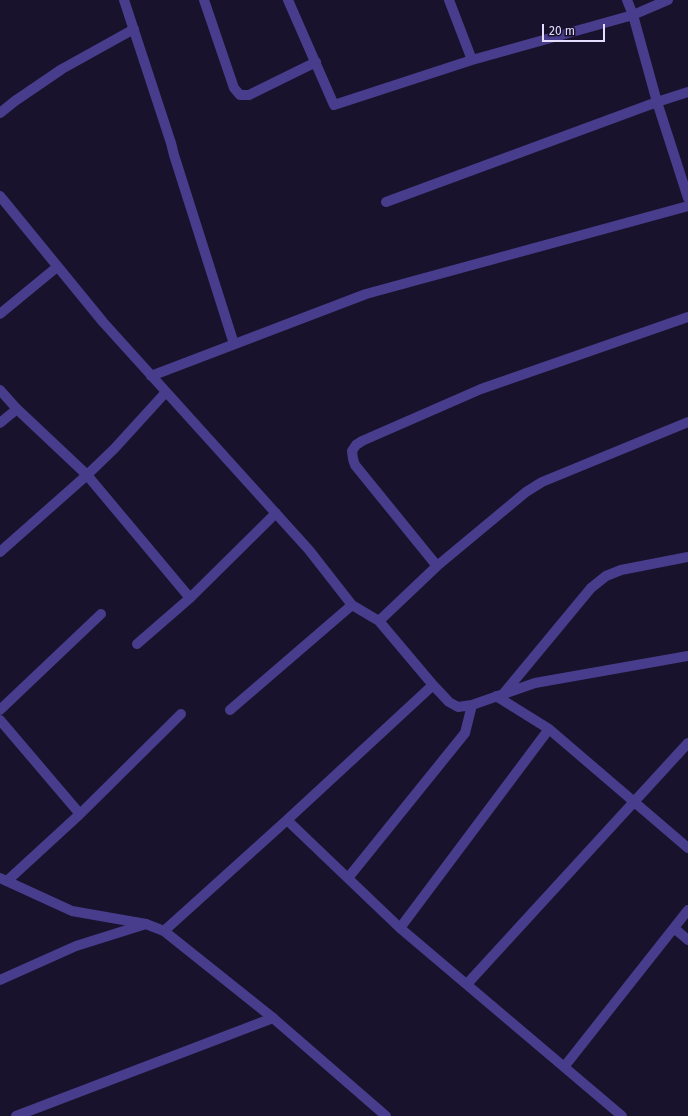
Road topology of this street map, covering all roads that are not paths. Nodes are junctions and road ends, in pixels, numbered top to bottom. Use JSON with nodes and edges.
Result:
{"nodes":[{"id":1,"x":124,"y":0,"type":"edge"},
{"id":2,"x":204,"y":0,"type":"edge"},
{"id":3,"x":288,"y":0,"type":"edge"},
{"id":4,"x":449,"y":0,"type":"edge"},
{"id":5,"x":627,"y":0,"type":"edge"},
{"id":6,"x":668,"y":0,"type":"edge"},
{"id":7,"x":633,"y":15,"type":"junction"},
{"id":8,"x":134,"y":28,"type":"junction"},
{"id":9,"x":472,"y":60,"type":"junction"},
{"id":10,"x":316,"y":62,"type":"junction"},
{"id":11,"x":688,"y":92,"type":"edge"},
{"id":12,"x":658,"y":102,"type":"junction"},
{"id":13,"x":0,"y":113,"type":"edge"},
{"id":14,"x":0,"y":196,"type":"edge"},
{"id":15,"x":688,"y":198,"type":"edge"},
{"id":16,"x":386,"y":202,"type":"dead end"},
{"id":17,"x":688,"y":206,"type":"edge"},
{"id":18,"x":57,"y":267,"type":"junction"},
{"id":19,"x":0,"y":314,"type":"edge"},
{"id":20,"x":688,"y":316,"type":"edge"},
{"id":21,"x":234,"y":344,"type":"junction"},
{"id":22,"x":151,"y":376,"type":"junction"},
{"id":23,"x":0,"y":390,"type":"edge"},
{"id":24,"x":166,"y":392,"type":"junction"},
{"id":25,"x":17,"y":409,"type":"junction"},
{"id":26,"x":688,"y":422,"type":"edge"},
{"id":27,"x":0,"y":424,"type":"edge"},
{"id":28,"x":87,"y":475,"type":"junction"},
{"id":29,"x":276,"y":514,"type":"junction"},
{"id":30,"x":0,"y":552,"type":"edge"},
{"id":31,"x":688,"y":557,"type":"edge"},
{"id":32,"x":437,"y":566,"type":"junction"},
{"id":33,"x":190,"y":598,"type":"junction"},
{"id":34,"x":352,"y":605,"type":"junction"},
{"id":35,"x":101,"y":614,"type":"dead end"},
{"id":36,"x":379,"y":621,"type":"junction"},
{"id":37,"x":137,"y":644,"type":"dead end"},
{"id":38,"x":688,"y":656,"type":"edge"},
{"id":39,"x":433,"y":685,"type":"junction"},
{"id":40,"x":500,"y":695,"type":"junction"},
{"id":41,"x":472,"y":705,"type":"junction"},
{"id":42,"x":0,"y":710,"type":"edge"},
{"id":43,"x":230,"y":710,"type":"dead end"},
{"id":44,"x":181,"y":714,"type":"dead end"},
{"id":45,"x":0,"y":720,"type":"edge"},
{"id":46,"x":549,"y":729,"type":"junction"},
{"id":47,"x":688,"y":743,"type":"edge"},
{"id":48,"x":634,"y":803,"type":"junction"},
{"id":49,"x":80,"y":814,"type":"junction"},
{"id":50,"x":287,"y":820,"type":"junction"},
{"id":51,"x":688,"y":848,"type":"edge"},
{"id":52,"x":348,"y":878,"type":"junction"},
{"id":53,"x":4,"y":880,"type":"edge"},
{"id":54,"x":688,"y":910,"type":"edge"},
{"id":55,"x":146,"y":924,"type":"junction"},
{"id":56,"x":400,"y":928,"type":"junction"},
{"id":57,"x":674,"y":928,"type":"junction"},
{"id":58,"x":164,"y":931,"type":"junction"},
{"id":59,"x":688,"y":940,"type":"edge"},
{"id":60,"x":0,"y":980,"type":"edge"},
{"id":61,"x":467,"y":984,"type":"junction"},
{"id":62,"x":273,"y":1018,"type":"junction"},
{"id":63,"x":564,"y":1067,"type":"junction"},
{"id":64,"x":16,"y":1116,"type":"edge"},
{"id":65,"x":386,"y":1116,"type":"edge"},
{"id":66,"x":622,"y":1116,"type":"edge"}],
"edges":[{"from":1,"to":8,"type":"street"},
{"from":2,"to":10,"type":"street"},
{"from":3,"to":10,"type":"street"},
{"from":4,"to":9,"type":"street"},
{"from":5,"to":7,"type":"street"},
{"from":6,"to":7,"type":"street"},
{"from":7,"to":9,"type":"street"},
{"from":7,"to":12,"type":"street"},
{"from":8,"to":13,"type":"street"},
{"from":8,"to":21,"type":"street"},
{"from":9,"to":10,"type":"street"},
{"from":11,"to":12,"type":"street"},
{"from":12,"to":15,"type":"street"},
{"from":12,"to":16,"type":"street"},
{"from":14,"to":18,"type":"street"},
{"from":17,"to":21,"type":"street"},
{"from":18,"to":19,"type":"street"},
{"from":18,"to":22,"type":"street"},
{"from":20,"to":32,"type":"street"},
{"from":21,"to":22,"type":"street"},
{"from":22,"to":24,"type":"street"},
{"from":23,"to":25,"type":"street"},
{"from":24,"to":28,"type":"street"},
{"from":24,"to":29,"type":"street"},
{"from":25,"to":27,"type":"street"},
{"from":25,"to":28,"type":"street"},
{"from":26,"to":32,"type":"street"},
{"from":28,"to":30,"type":"street"},
{"from":28,"to":33,"type":"street"},
{"from":29,"to":33,"type":"street"},
{"from":29,"to":34,"type":"street"},
{"from":31,"to":40,"type":"street"},
{"from":32,"to":36,"type":"street"},
{"from":33,"to":37,"type":"street"},
{"from":34,"to":36,"type":"street"},
{"from":34,"to":43,"type":"street"},
{"from":35,"to":42,"type":"street"},
{"from":36,"to":39,"type":"street"},
{"from":38,"to":40,"type":"street"},
{"from":39,"to":41,"type":"street"},
{"from":39,"to":50,"type":"street"},
{"from":40,"to":41,"type":"street"},
{"from":40,"to":46,"type":"street"},
{"from":41,"to":52,"type":"street"},
{"from":44,"to":49,"type":"street"},
{"from":45,"to":49,"type":"street"},
{"from":46,"to":48,"type":"street"},
{"from":46,"to":56,"type":"street"},
{"from":47,"to":48,"type":"street"},
{"from":48,"to":51,"type":"street"},
{"from":48,"to":61,"type":"street"},
{"from":49,"to":53,"type":"street"},
{"from":50,"to":52,"type":"street"},
{"from":50,"to":58,"type":"street"},
{"from":52,"to":56,"type":"street"},
{"from":53,"to":55,"type":"street"},
{"from":54,"to":57,"type":"street"},
{"from":55,"to":58,"type":"street"},
{"from":55,"to":60,"type":"street"},
{"from":56,"to":61,"type":"street"},
{"from":57,"to":59,"type":"street"},
{"from":57,"to":63,"type":"street"},
{"from":58,"to":62,"type":"street"},
{"from":61,"to":63,"type":"street"},
{"from":62,"to":64,"type":"street"},
{"from":62,"to":65,"type":"street"},
{"from":63,"to":66,"type":"street"}]}
